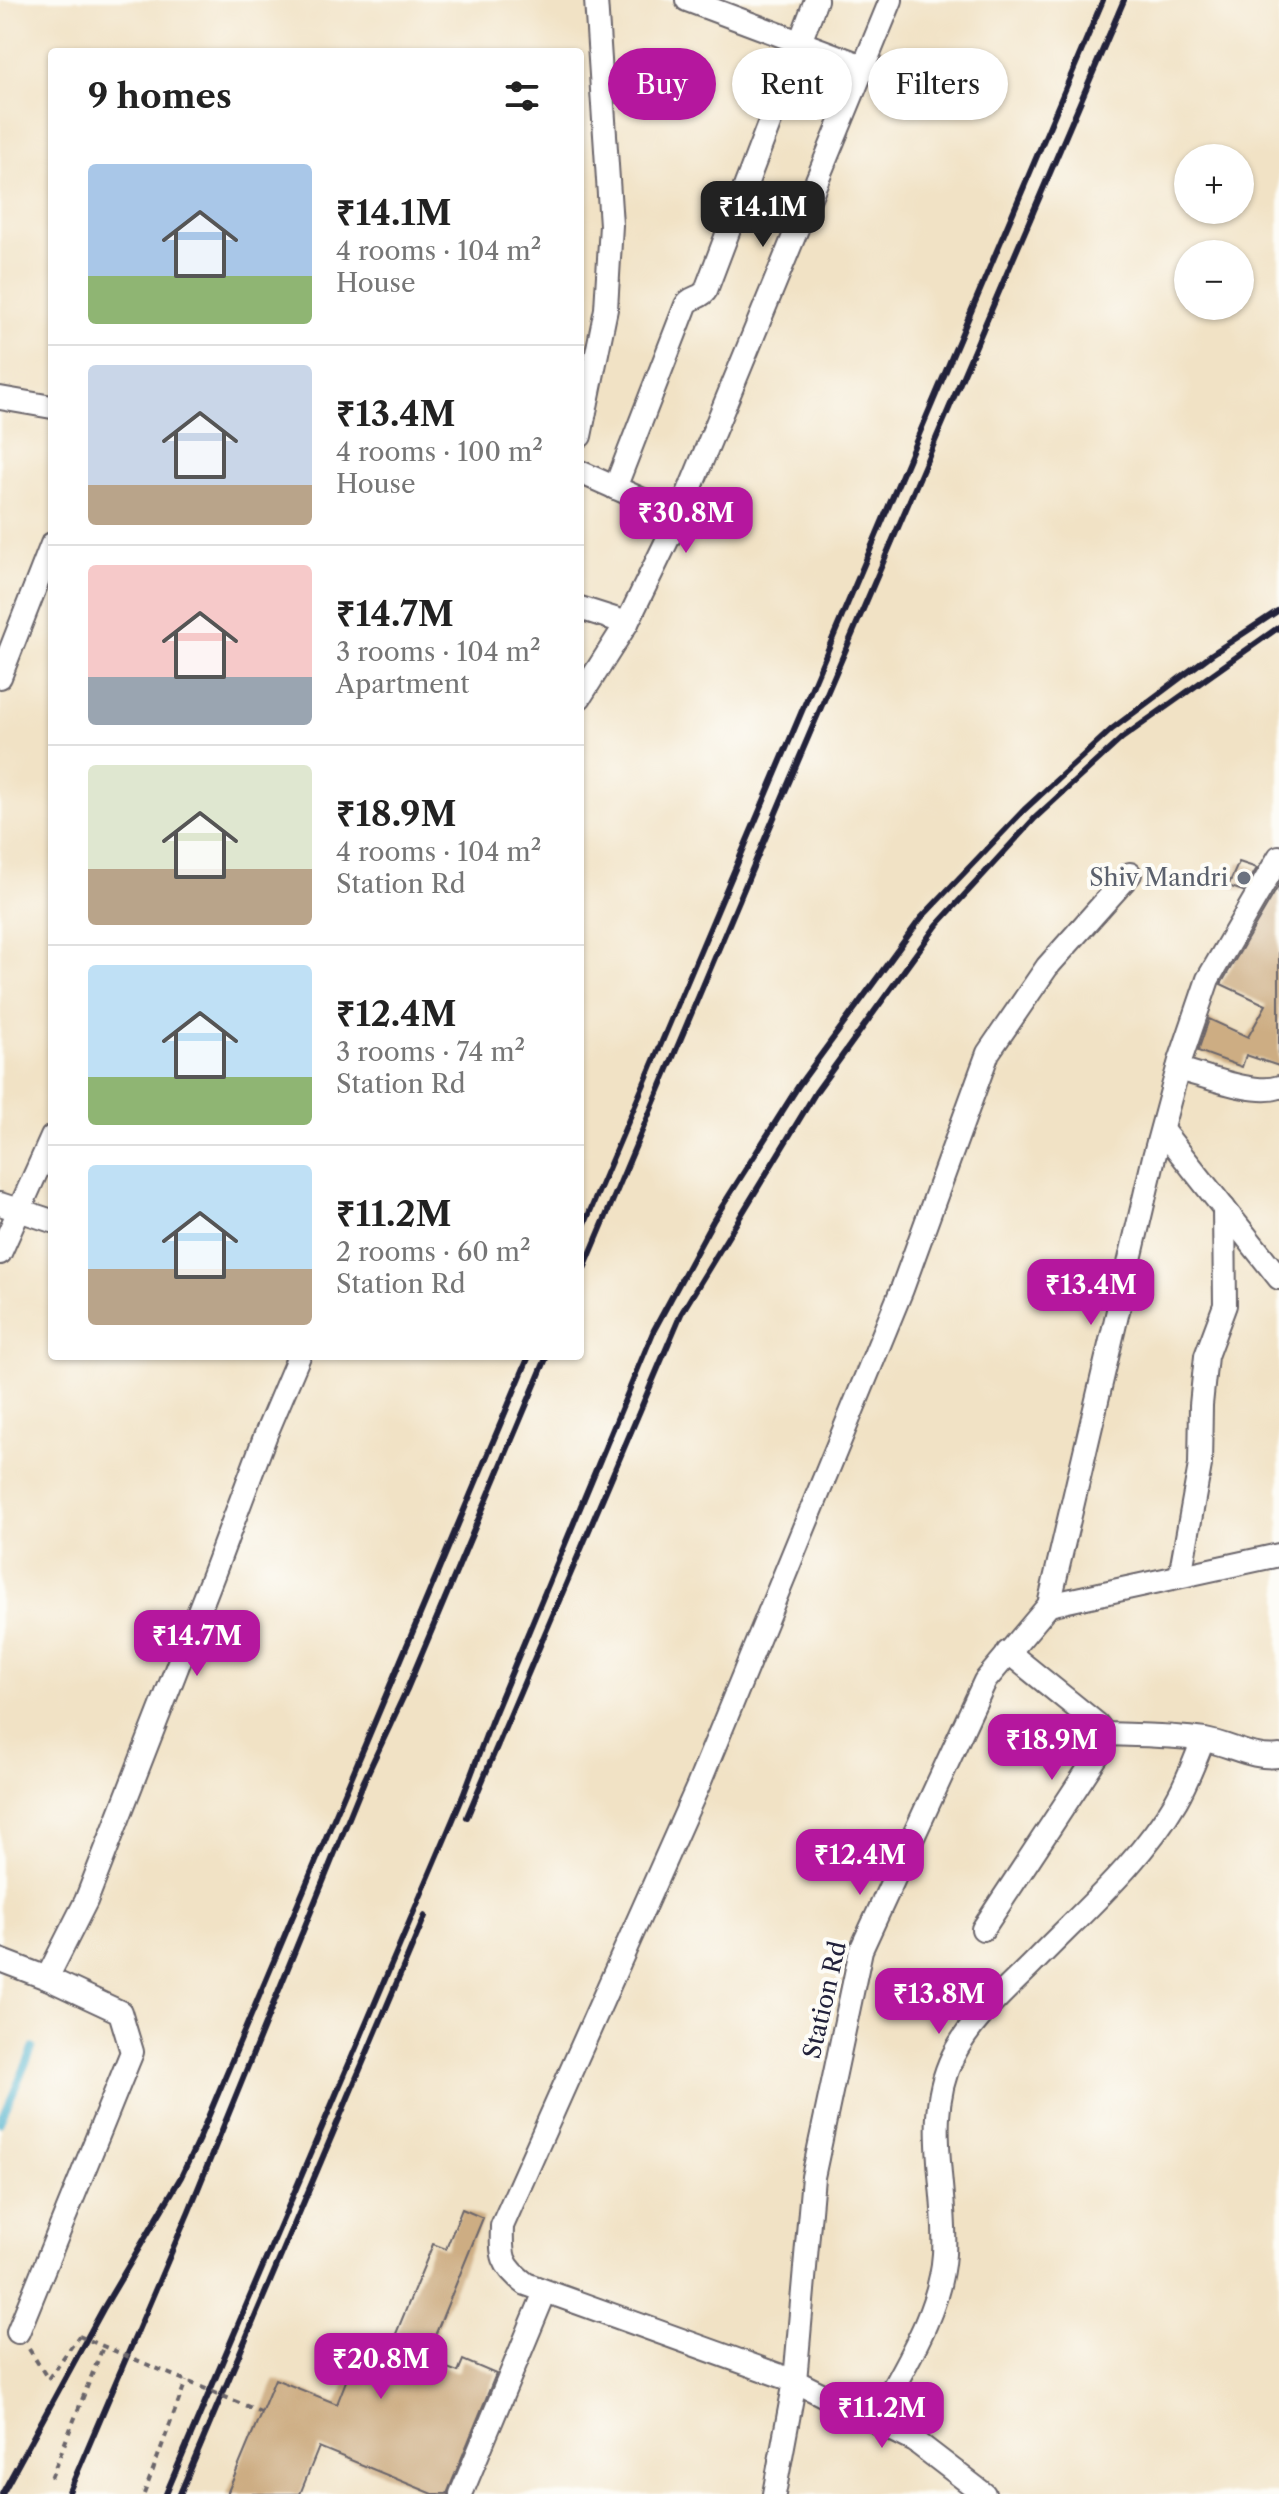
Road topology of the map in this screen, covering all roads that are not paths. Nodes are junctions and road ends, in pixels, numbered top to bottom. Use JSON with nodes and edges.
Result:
{"nodes":[{"id":1,"x":596,"y":0,"type":"edge"},
{"id":2,"x":687,"y":0,"type":"edge"},
{"id":3,"x":816,"y":0,"type":"edge"},
{"id":4,"x":891,"y":0,"type":"edge"},
{"id":5,"x":798,"y":41,"type":"junction"},
{"id":6,"x":863,"y":66,"type":"junction"},
{"id":7,"x":0,"y":398,"type":"edge"},
{"id":8,"x":48,"y":406,"type":"edge"},
{"id":9,"x":584,"y":416,"type":"edge"},
{"id":10,"x":584,"y":474,"type":"edge"},
{"id":11,"x":615,"y":488,"type":"junction"},
{"id":12,"x":679,"y":516,"type":"junction"},
{"id":13,"x":48,"y":554,"type":"edge"},
{"id":14,"x":584,"y":609,"type":"edge"},
{"id":15,"x":627,"y":623,"type":"junction"},
{"id":16,"x":0,"y":677,"type":"edge"},
{"id":17,"x":584,"y":691,"type":"edge"},
{"id":18,"x":1278,"y":860,"type":"edge"},
{"id":19,"x":1130,"y":874,"type":"dead end"},
{"id":20,"x":1178,"y":1069,"type":"junction"},
{"id":21,"x":1279,"y":1087,"type":"edge"},
{"id":22,"x":1162,"y":1130,"type":"junction"},
{"id":23,"x":48,"y":1143,"type":"edge"},
{"id":24,"x":8,"y":1208,"type":"edge"},
{"id":25,"x":1224,"y":1208,"type":"junction"},
{"id":26,"x":48,"y":1220,"type":"edge"},
{"id":27,"x":0,"y":1253,"type":"edge"},
{"id":28,"x":1279,"y":1278,"type":"edge"},
{"id":29,"x":297,"y":1360,"type":"edge"},
{"id":30,"x":1279,"y":1555,"type":"edge"},
{"id":31,"x":1180,"y":1576,"type":"junction"},
{"id":32,"x":1049,"y":1605,"type":"junction"},
{"id":33,"x":1008,"y":1652,"type":"junction"},
{"id":34,"x":1104,"y":1734,"type":"junction"},
{"id":35,"x":1203,"y":1740,"type":"junction"},
{"id":36,"x":1279,"y":1756,"type":"edge"},
{"id":37,"x":983,"y":1929,"type":"dead end"},
{"id":38,"x":0,"y":1960,"type":"edge"},
{"id":39,"x":47,"y":1978,"type":"junction"},
{"id":40,"x":545,"y":2292,"type":"junction"},
{"id":41,"x":18,"y":2332,"type":"road end"},
{"id":42,"x":795,"y":2381,"type":"junction"},
{"id":43,"x":875,"y":2421,"type":"junction"},
{"id":44,"x":461,"y":2494,"type":"edge"},
{"id":45,"x":774,"y":2494,"type":"edge"},
{"id":46,"x":984,"y":2494,"type":"edge"}],
"edges":[{"from":1,"to":9,"type":"street"},
{"from":2,"to":5,"type":"street"},
{"from":3,"to":5,"type":"street"},
{"from":4,"to":6,"type":"street"},
{"from":5,"to":6,"type":"street"},
{"from":5,"to":11,"type":"street"},
{"from":6,"to":12,"type":"street"},
{"from":7,"to":8,"type":"street"},
{"from":10,"to":11,"type":"street"},
{"from":11,"to":12,"type":"street"},
{"from":12,"to":15,"type":"street"},
{"from":13,"to":16,"type":"street"},
{"from":14,"to":15,"type":"street"},
{"from":15,"to":17,"type":"street"},
{"from":18,"to":20,"type":"street"},
{"from":19,"to":40,"type":"street"},
{"from":20,"to":21,"type":"street"},
{"from":20,"to":22,"type":"street"},
{"from":22,"to":25,"type":"street"},
{"from":22,"to":32,"type":"street"},
{"from":23,"to":24,"type":"street"},
{"from":24,"to":26,"type":"street"},
{"from":24,"to":27,"type":"street"},
{"from":25,"to":28,"type":"street"},
{"from":25,"to":31,"type":"street"},
{"from":29,"to":39,"type":"street"},
{"from":30,"to":31,"type":"street"},
{"from":31,"to":32,"type":"street"},
{"from":32,"to":33,"type":"street","name":"Station Rd"},
{"from":33,"to":34,"type":"street"},
{"from":33,"to":42,"type":"street","name":"Station Rd"},
{"from":34,"to":35,"type":"street"},
{"from":34,"to":37,"type":"street"},
{"from":35,"to":36,"type":"street"},
{"from":35,"to":43,"type":"street"},
{"from":38,"to":39,"type":"street"},
{"from":39,"to":41,"type":"street"},
{"from":40,"to":42,"type":"street"},
{"from":40,"to":44,"type":"street"},
{"from":42,"to":43,"type":"street"},
{"from":42,"to":45,"type":"street","name":"Station Rd"},
{"from":43,"to":46,"type":"street"}]}
